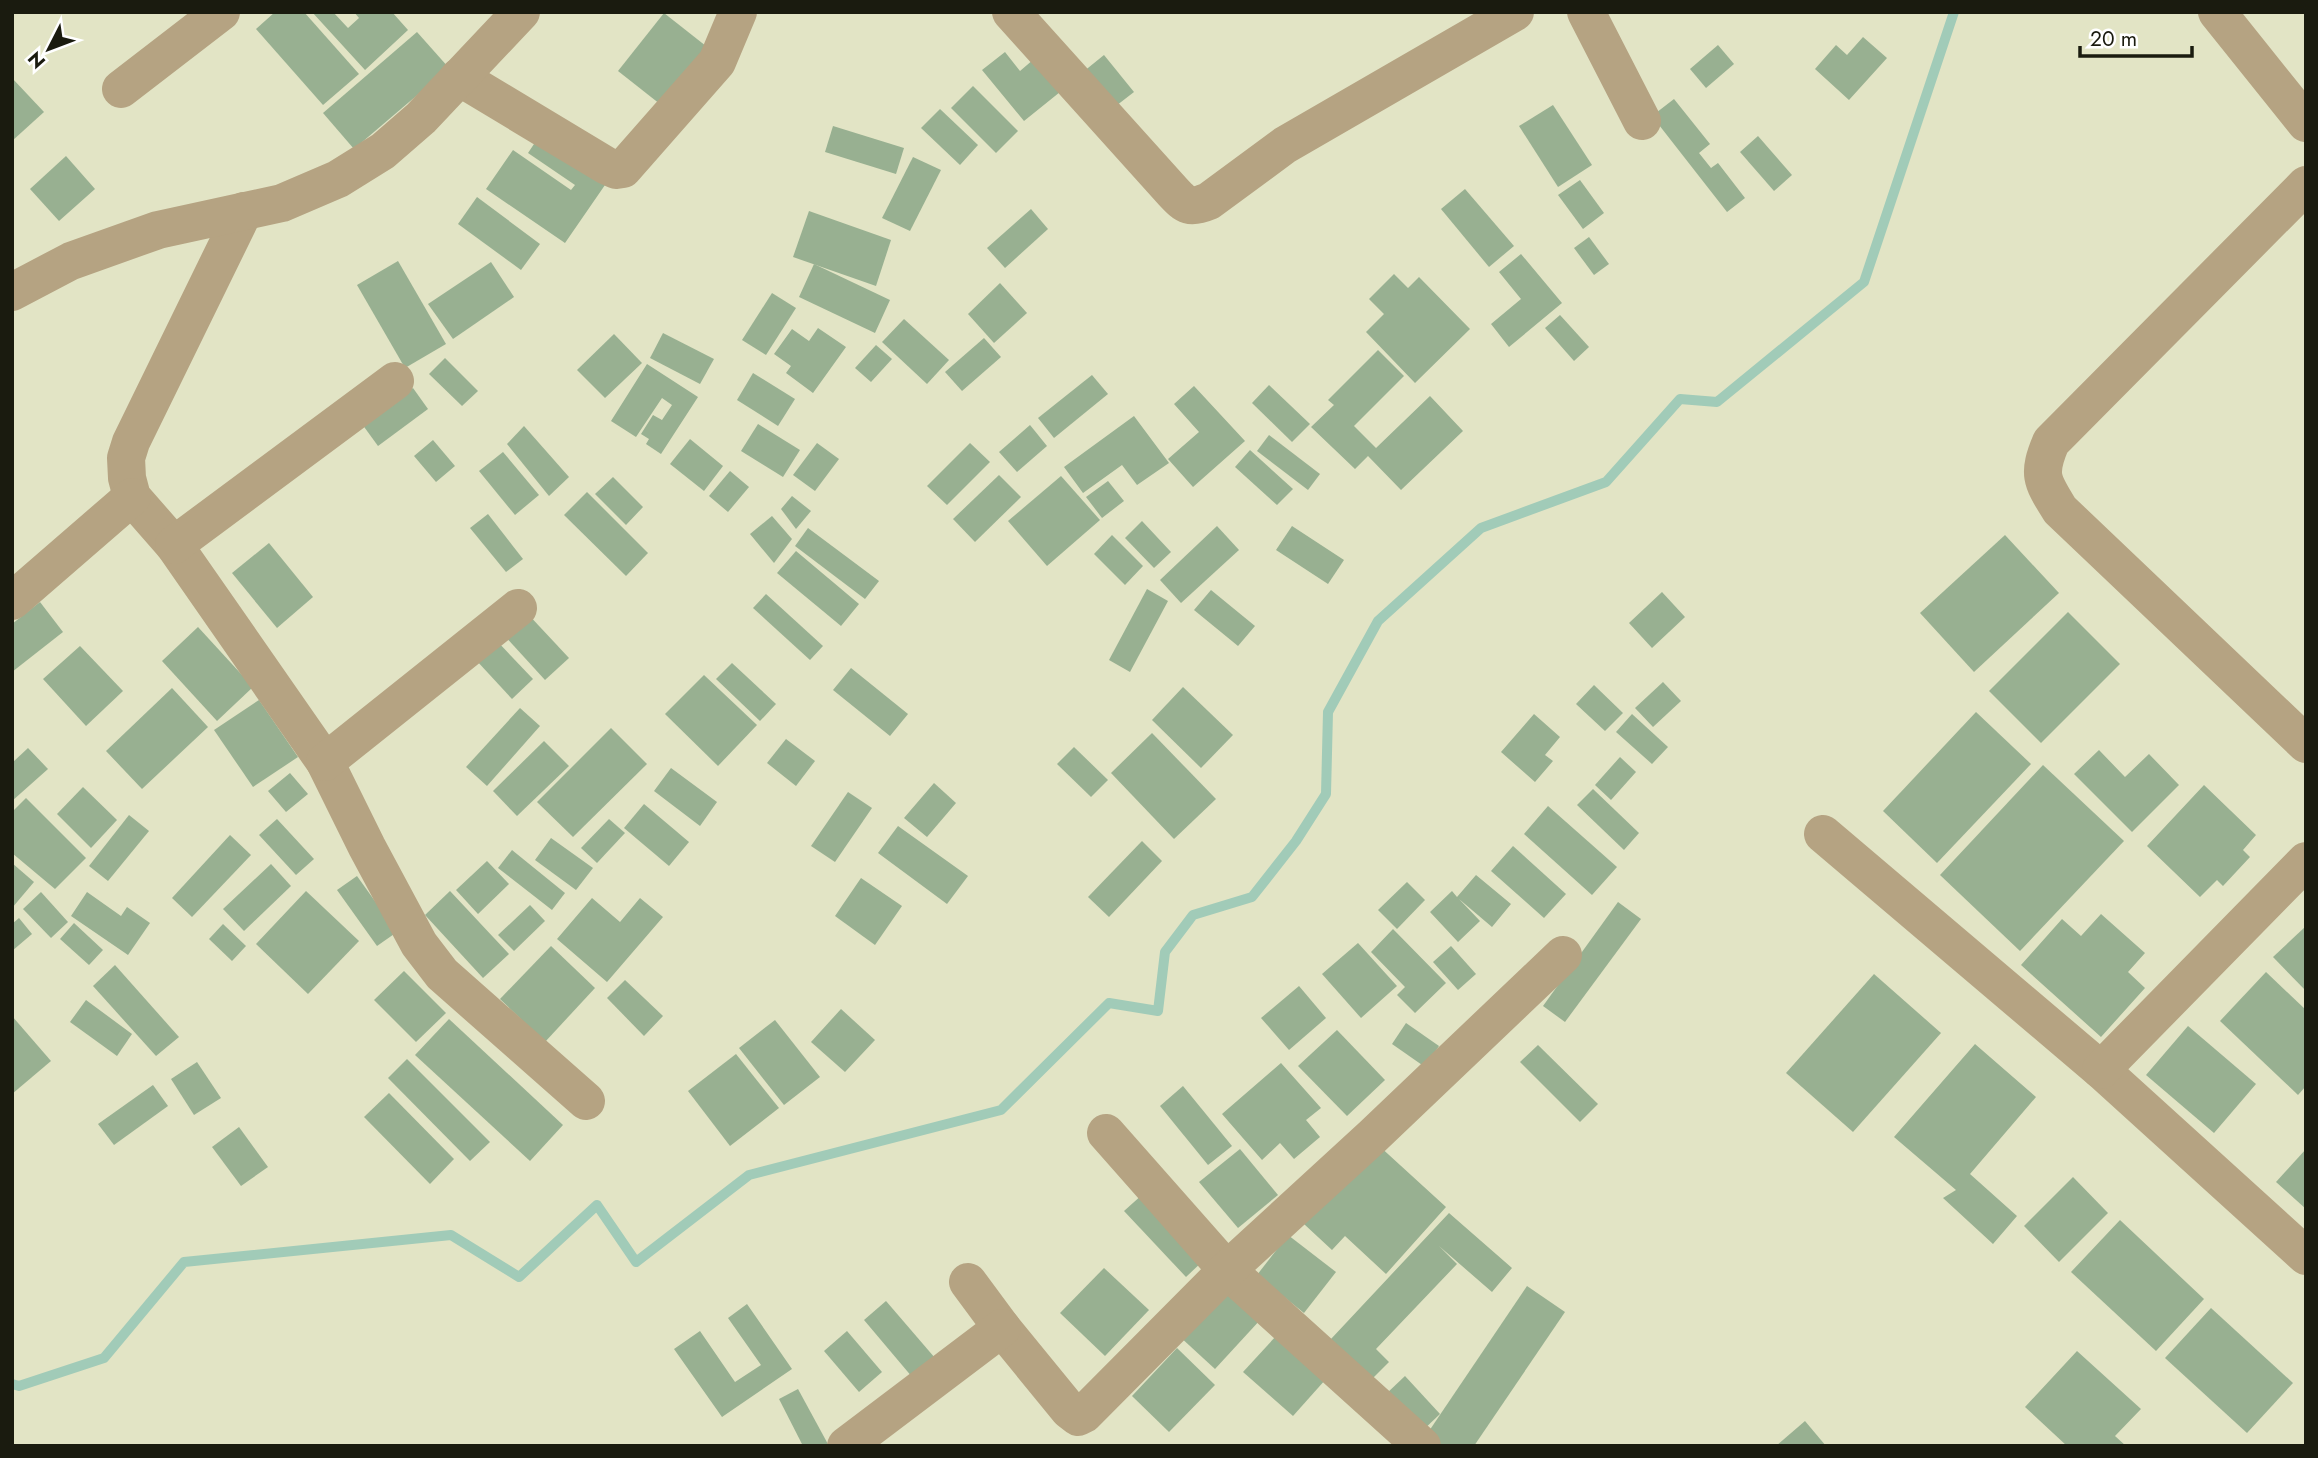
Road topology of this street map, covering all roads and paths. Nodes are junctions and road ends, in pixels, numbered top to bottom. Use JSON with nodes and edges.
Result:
{"nodes":[{"id":1,"x":221,"y":12,"type":"edge"},
{"id":2,"x":521,"y":12,"type":"edge"},
{"id":3,"x":738,"y":12,"type":"edge"},
{"id":4,"x":1011,"y":12,"type":"edge"},
{"id":5,"x":1515,"y":12,"type":"edge"},
{"id":6,"x":1586,"y":12,"type":"edge"},
{"id":7,"x":2217,"y":12,"type":"edge"},
{"id":8,"x":459,"y":77,"type":"junction"},
{"id":9,"x":121,"y":89,"type":"dead end"},
{"id":10,"x":1642,"y":121,"type":"dead end"},
{"id":11,"x":2306,"y":123,"type":"edge"},
{"id":12,"x":2306,"y":185,"type":"edge"},
{"id":13,"x":244,"y":211,"type":"junction"},
{"id":14,"x":12,"y":292,"type":"edge"},
{"id":15,"x":395,"y":381,"type":"dead end"},
{"id":16,"x":132,"y":497,"type":"junction"},
{"id":17,"x":174,"y":545,"type":"junction"},
{"id":18,"x":12,"y":601,"type":"edge"},
{"id":19,"x":518,"y":607,"type":"dead end"},
{"id":20,"x":2306,"y":744,"type":"edge"},
{"id":21,"x":325,"y":762,"type":"junction"},
{"id":22,"x":1823,"y":834,"type":"dead end"},
{"id":23,"x":2306,"y":861,"type":"edge"},
{"id":24,"x":1563,"y":955,"type":"dead end"},
{"id":25,"x":2101,"y":1070,"type":"junction"},
{"id":26,"x":586,"y":1101,"type":"dead end"},
{"id":27,"x":1106,"y":1133,"type":"dead end"},
{"id":28,"x":2306,"y":1256,"type":"edge"},
{"id":29,"x":1227,"y":1270,"type":"junction"},
{"id":30,"x":968,"y":1282,"type":"dead end"},
{"id":31,"x":1002,"y":1328,"type":"junction"},
{"id":32,"x":846,"y":1446,"type":"edge"},
{"id":33,"x":1422,"y":1446,"type":"edge"}],
"edges":[{"from":1,"to":9,"type":"street"},
{"from":2,"to":8,"type":"street"},
{"from":3,"to":8,"type":"street"},
{"from":4,"to":5,"type":"street"},
{"from":6,"to":10,"type":"street"},
{"from":7,"to":11,"type":"street"},
{"from":8,"to":13,"type":"street"},
{"from":12,"to":20,"type":"street"},
{"from":13,"to":14,"type":"street"},
{"from":13,"to":16,"type":"street"},
{"from":15,"to":17,"type":"street"},
{"from":16,"to":17,"type":"street"},
{"from":16,"to":18,"type":"street"},
{"from":17,"to":21,"type":"street"},
{"from":19,"to":21,"type":"street"},
{"from":21,"to":26,"type":"street"},
{"from":22,"to":25,"type":"street"},
{"from":23,"to":25,"type":"street"},
{"from":24,"to":29,"type":"street"},
{"from":25,"to":28,"type":"street"},
{"from":27,"to":29,"type":"street"},
{"from":29,"to":31,"type":"street"},
{"from":29,"to":33,"type":"street"},
{"from":30,"to":31,"type":"street"},
{"from":31,"to":32,"type":"street"}]}
